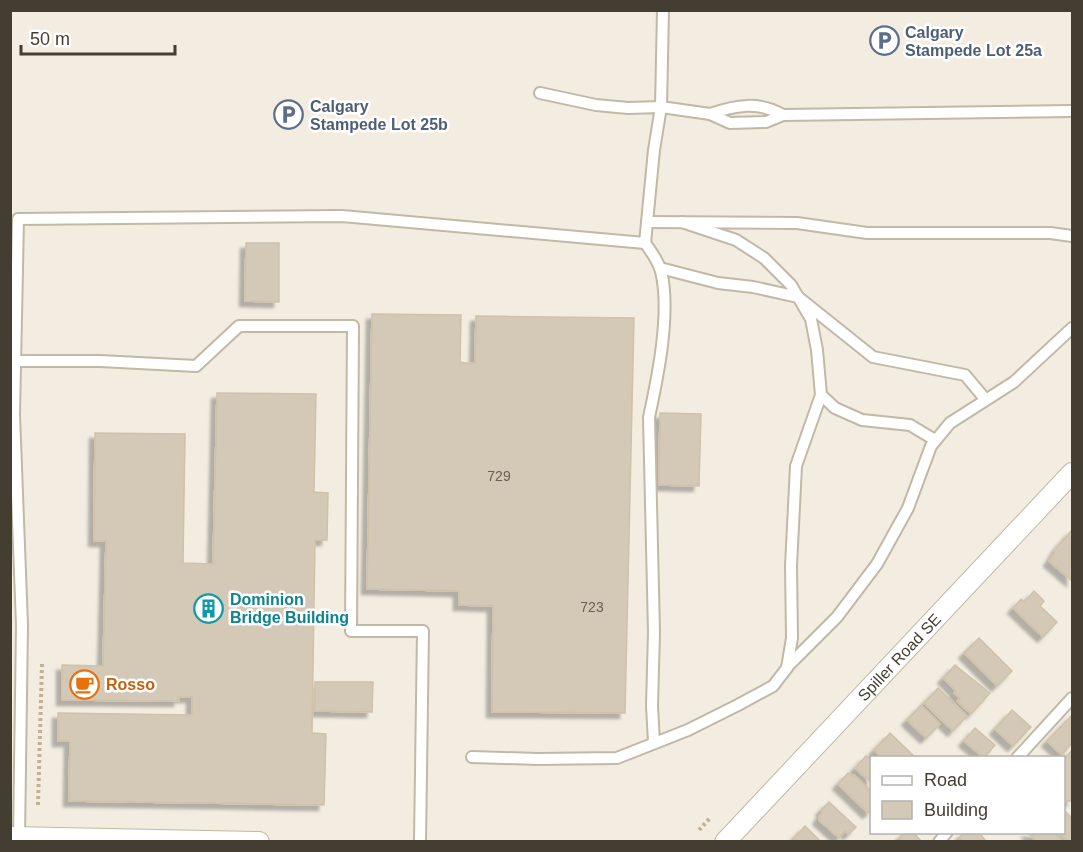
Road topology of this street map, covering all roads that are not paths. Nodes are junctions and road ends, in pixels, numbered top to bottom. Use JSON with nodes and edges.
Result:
{"nodes":[{"id":1,"x":663,"y":10,"type":"edge"},
{"id":2,"x":540,"y":93,"type":"dead end"},
{"id":3,"x":661,"y":107,"type":"junction"},
{"id":4,"x":1072,"y":111,"type":"edge"},
{"id":5,"x":710,"y":114,"type":"junction"},
{"id":6,"x":783,"y":115,"type":"junction"},
{"id":7,"x":647,"y":222,"type":"junction"},
{"id":8,"x":682,"y":222,"type":"junction"},
{"id":9,"x":1072,"y":236,"type":"edge"},
{"id":10,"x":645,"y":243,"type":"junction"},
{"id":11,"x":14,"y":253,"type":"edge"},
{"id":12,"x":660,"y":268,"type":"junction"},
{"id":13,"x":798,"y":297,"type":"junction"},
{"id":14,"x":1072,"y":328,"type":"edge"},
{"id":15,"x":15,"y":361,"type":"junction"},
{"id":16,"x":13,"y":372,"type":"edge"},
{"id":17,"x":821,"y":395,"type":"junction"},
{"id":18,"x":986,"y":400,"type":"junction"},
{"id":19,"x":935,"y":440,"type":"junction"},
{"id":20,"x":1072,"y":473,"type":"edge"},
{"id":21,"x":787,"y":668,"type":"junction"},
{"id":22,"x":1072,"y":698,"type":"edge"},
{"id":23,"x":654,"y":742,"type":"junction"},
{"id":24,"x":1019,"y":756,"type":"edge"},
{"id":25,"x":472,"y":757,"type":"dead end"},
{"id":26,"x":15,"y":837,"type":"edge"},
{"id":27,"x":71,"y":840,"type":"edge"},
{"id":28,"x":259,"y":842,"type":"edge"},
{"id":29,"x":420,"y":842,"type":"edge"},
{"id":30,"x":725,"y":842,"type":"edge"}],
"edges":[{"from":1,"to":3,"type":"lane"},
{"from":2,"to":3,"type":"lane"},
{"from":3,"to":5,"type":"lane"},
{"from":3,"to":7,"type":"lane"},
{"from":4,"to":6,"type":"lane"},
{"from":5,"to":6,"type":"lane"},
{"from":5,"to":6,"type":"lane"},
{"from":7,"to":8,"type":"lane"},
{"from":7,"to":10,"type":"lane"},
{"from":8,"to":9,"type":"lane"},
{"from":8,"to":13,"type":"lane"},
{"from":10,"to":11,"type":"lane"},
{"from":10,"to":12,"type":"lane"},
{"from":11,"to":15,"type":"lane"},
{"from":12,"to":13,"type":"lane"},
{"from":12,"to":23,"type":"lane"},
{"from":13,"to":17,"type":"lane"},
{"from":13,"to":18,"type":"lane"},
{"from":14,"to":18,"type":"lane"},
{"from":15,"to":16,"type":"lane"},
{"from":15,"to":29,"type":"lane"},
{"from":16,"to":26,"type":"lane"},
{"from":17,"to":19,"type":"lane"},
{"from":17,"to":21,"type":"lane"},
{"from":18,"to":19,"type":"lane"},
{"from":19,"to":21,"type":"lane"},
{"from":20,"to":30,"type":"street","name":"Spiller Road SE"},
{"from":21,"to":23,"type":"lane"},
{"from":22,"to":24,"type":"lane"},
{"from":23,"to":25,"type":"lane"},
{"from":26,"to":27,"type":"street"},
{"from":27,"to":28,"type":"street"}]}
